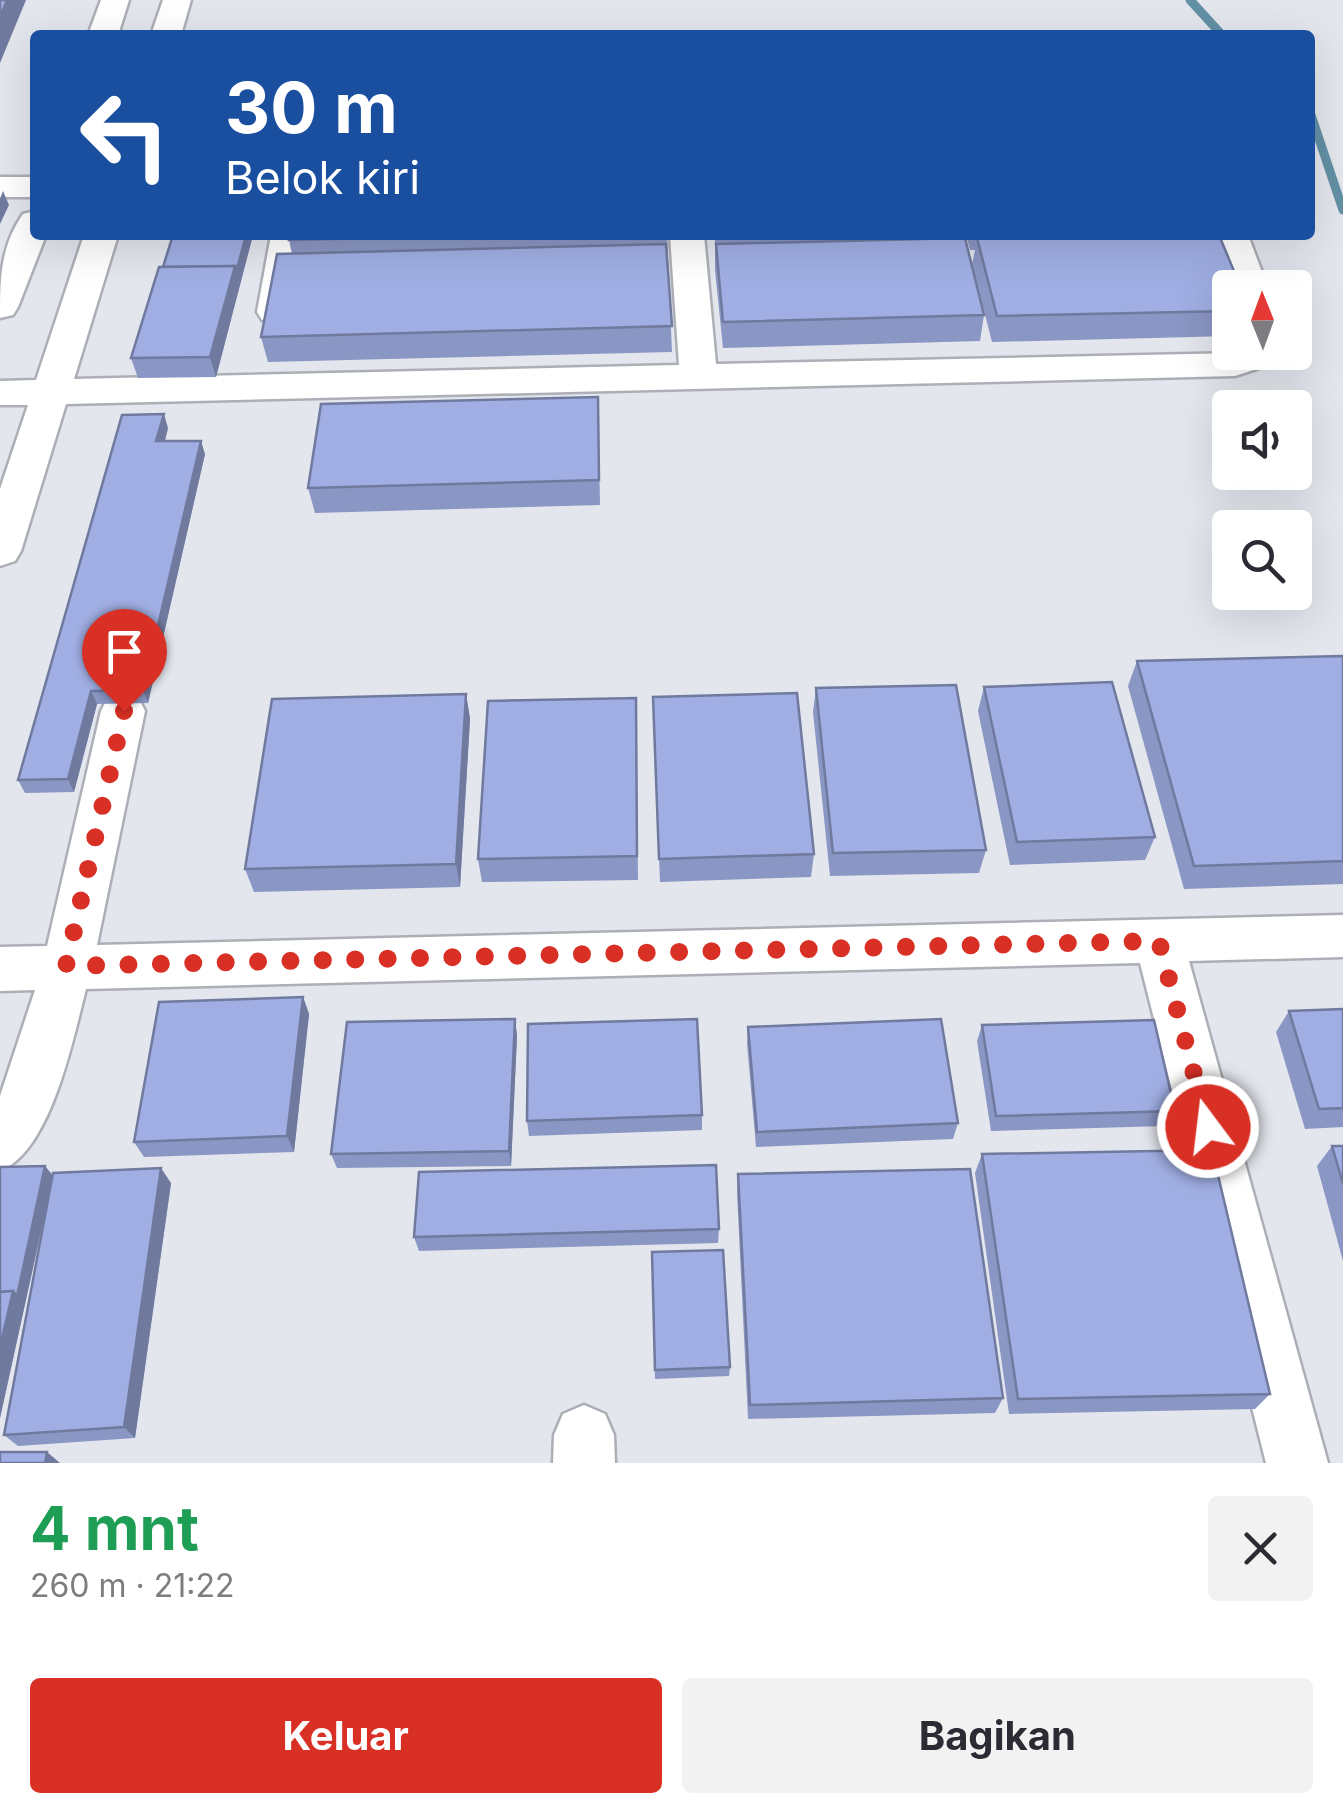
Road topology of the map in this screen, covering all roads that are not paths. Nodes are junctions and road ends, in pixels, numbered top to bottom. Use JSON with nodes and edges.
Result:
{"nodes":[{"id":1,"x":115,"y":0,"type":"edge"},
{"id":2,"x":177,"y":0,"type":"edge"},
{"id":3,"x":105,"y":30,"type":"edge"},
{"id":4,"x":168,"y":30,"type":"edge"},
{"id":5,"x":0,"y":187,"type":"edge"},
{"id":6,"x":30,"y":187,"type":"edge"},
{"id":7,"x":30,"y":234,"type":"edge"},
{"id":8,"x":99,"y":240,"type":"edge"},
{"id":9,"x":287,"y":240,"type":"edge"},
{"id":10,"x":687,"y":240,"type":"edge"},
{"id":11,"x":1232,"y":240,"type":"edge"},
{"id":12,"x":1244,"y":270,"type":"edge"},
{"id":13,"x":0,"y":307,"type":"edge"},
{"id":14,"x":1212,"y":365,"type":"edge"},
{"id":15,"x":700,"y":379,"type":"junction"},
{"id":16,"x":261,"y":390,"type":"junction"},
{"id":17,"x":0,"y":393,"type":"edge"},
{"id":18,"x":50,"y":395,"type":"junction"},
{"id":19,"x":0,"y":551,"type":"edge"},
{"id":20,"x":124,"y":711,"type":"edge"},
{"id":21,"x":1343,"y":936,"type":"edge"},
{"id":22,"x":1159,"y":941,"type":"junction"},
{"id":23,"x":66,"y":966,"type":"junction"},
{"id":24,"x":0,"y":969,"type":"edge"},
{"id":25,"x":0,"y":1146,"type":"edge"},
{"id":26,"x":1298,"y":1463,"type":"edge"}],
"edges":[{"from":1,"to":3,"type":"street"},
{"from":2,"to":4,"type":"street"},
{"from":5,"to":6,"type":"street"},
{"from":7,"to":13,"type":"street"},
{"from":8,"to":18,"type":"street"},
{"from":9,"to":16,"type":"street"},
{"from":10,"to":15,"type":"street"},
{"from":11,"to":12,"type":"street"},
{"from":14,"to":15,"type":"street"},
{"from":15,"to":16,"type":"street"},
{"from":16,"to":18,"type":"street"},
{"from":17,"to":18,"type":"street"},
{"from":18,"to":19,"type":"street"},
{"from":20,"to":23,"type":"street"},
{"from":21,"to":22,"type":"street"},
{"from":22,"to":23,"type":"street"},
{"from":22,"to":26,"type":"street"},
{"from":23,"to":24,"type":"street"},
{"from":23,"to":25,"type":"street"}]}
